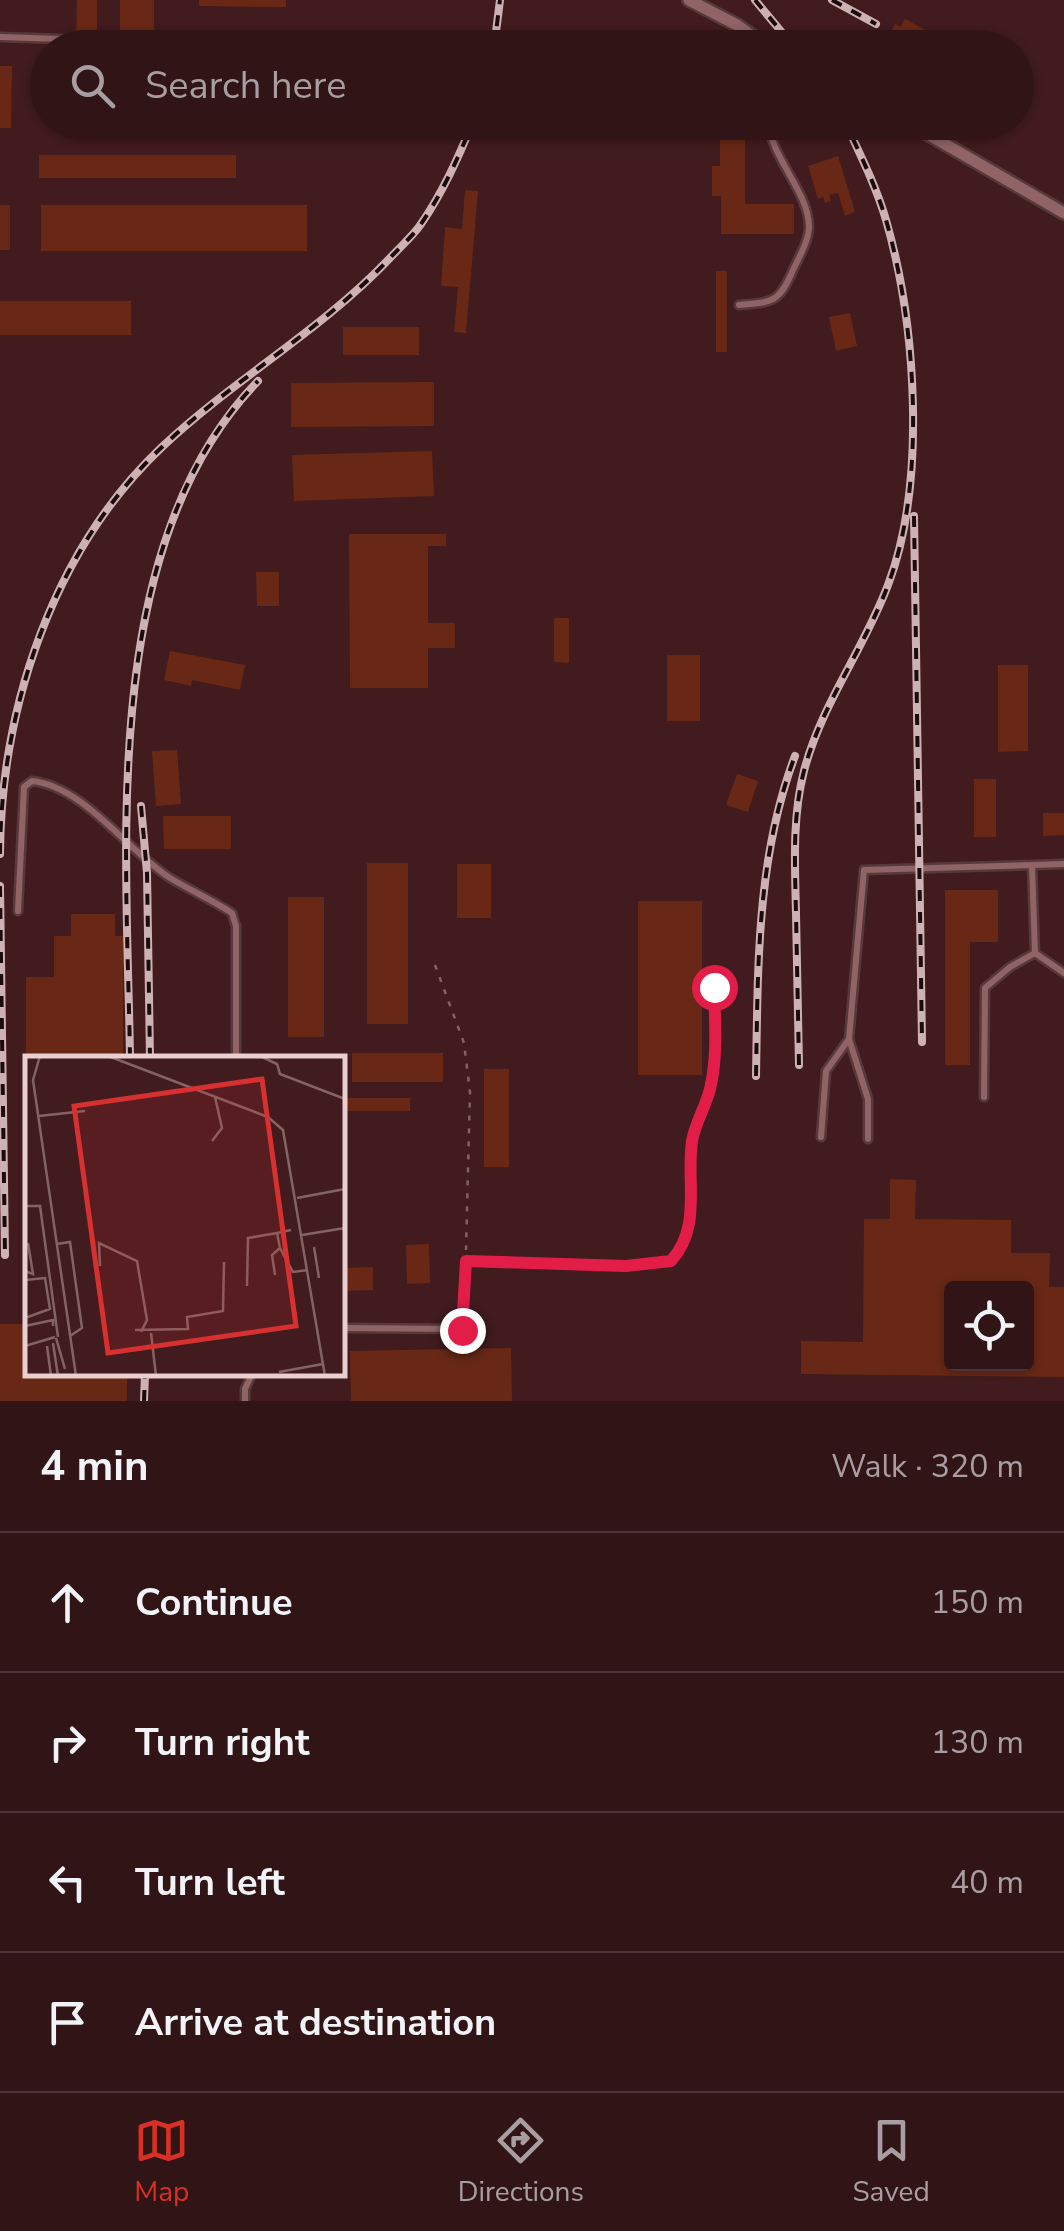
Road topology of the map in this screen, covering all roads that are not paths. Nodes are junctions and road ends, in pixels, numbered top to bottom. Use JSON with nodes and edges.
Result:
{"nodes":[{"id":1,"x":689,"y":0,"type":"edge"},
{"id":2,"x":744,"y":30,"type":"edge"},
{"id":3,"x":0,"y":37,"type":"edge"},
{"id":4,"x":30,"y":38,"type":"edge"},
{"id":5,"x":773,"y":140,"type":"edge"},
{"id":6,"x":939,"y":140,"type":"edge"},
{"id":7,"x":1064,"y":213,"type":"edge"},
{"id":8,"x":739,"y":305,"type":"dead end"},
{"id":9,"x":1064,"y":864,"type":"edge"},
{"id":10,"x":1032,"y":865,"type":"junction"},
{"id":11,"x":18,"y":912,"type":"dead end"},
{"id":12,"x":1035,"y":953,"type":"junction"},
{"id":13,"x":1064,"y":974,"type":"edge"},
{"id":14,"x":714,"y":987,"type":"dead end"},
{"id":15,"x":849,"y":1039,"type":"junction"},
{"id":16,"x":236,"y":1056,"type":"edge"},
{"id":17,"x":984,"y":1098,"type":"dead end"},
{"id":18,"x":822,"y":1137,"type":"dead end"},
{"id":19,"x":868,"y":1140,"type":"dead end"},
{"id":20,"x":345,"y":1328,"type":"edge"},
{"id":21,"x":251,"y":1376,"type":"edge"},
{"id":22,"x":245,"y":1401,"type":"edge"}],
"edges":[{"from":1,"to":2,"type":"street"},
{"from":3,"to":4,"type":"lane"},
{"from":5,"to":8,"type":"lane"},
{"from":6,"to":7,"type":"street"},
{"from":9,"to":10,"type":"lane"},
{"from":10,"to":12,"type":"lane"},
{"from":10,"to":15,"type":"lane"},
{"from":11,"to":16,"type":"lane"},
{"from":12,"to":13,"type":"lane"},
{"from":12,"to":17,"type":"lane"},
{"from":14,"to":20,"type":"lane"},
{"from":15,"to":18,"type":"lane"},
{"from":15,"to":19,"type":"lane"},
{"from":21,"to":22,"type":"lane"}]}
